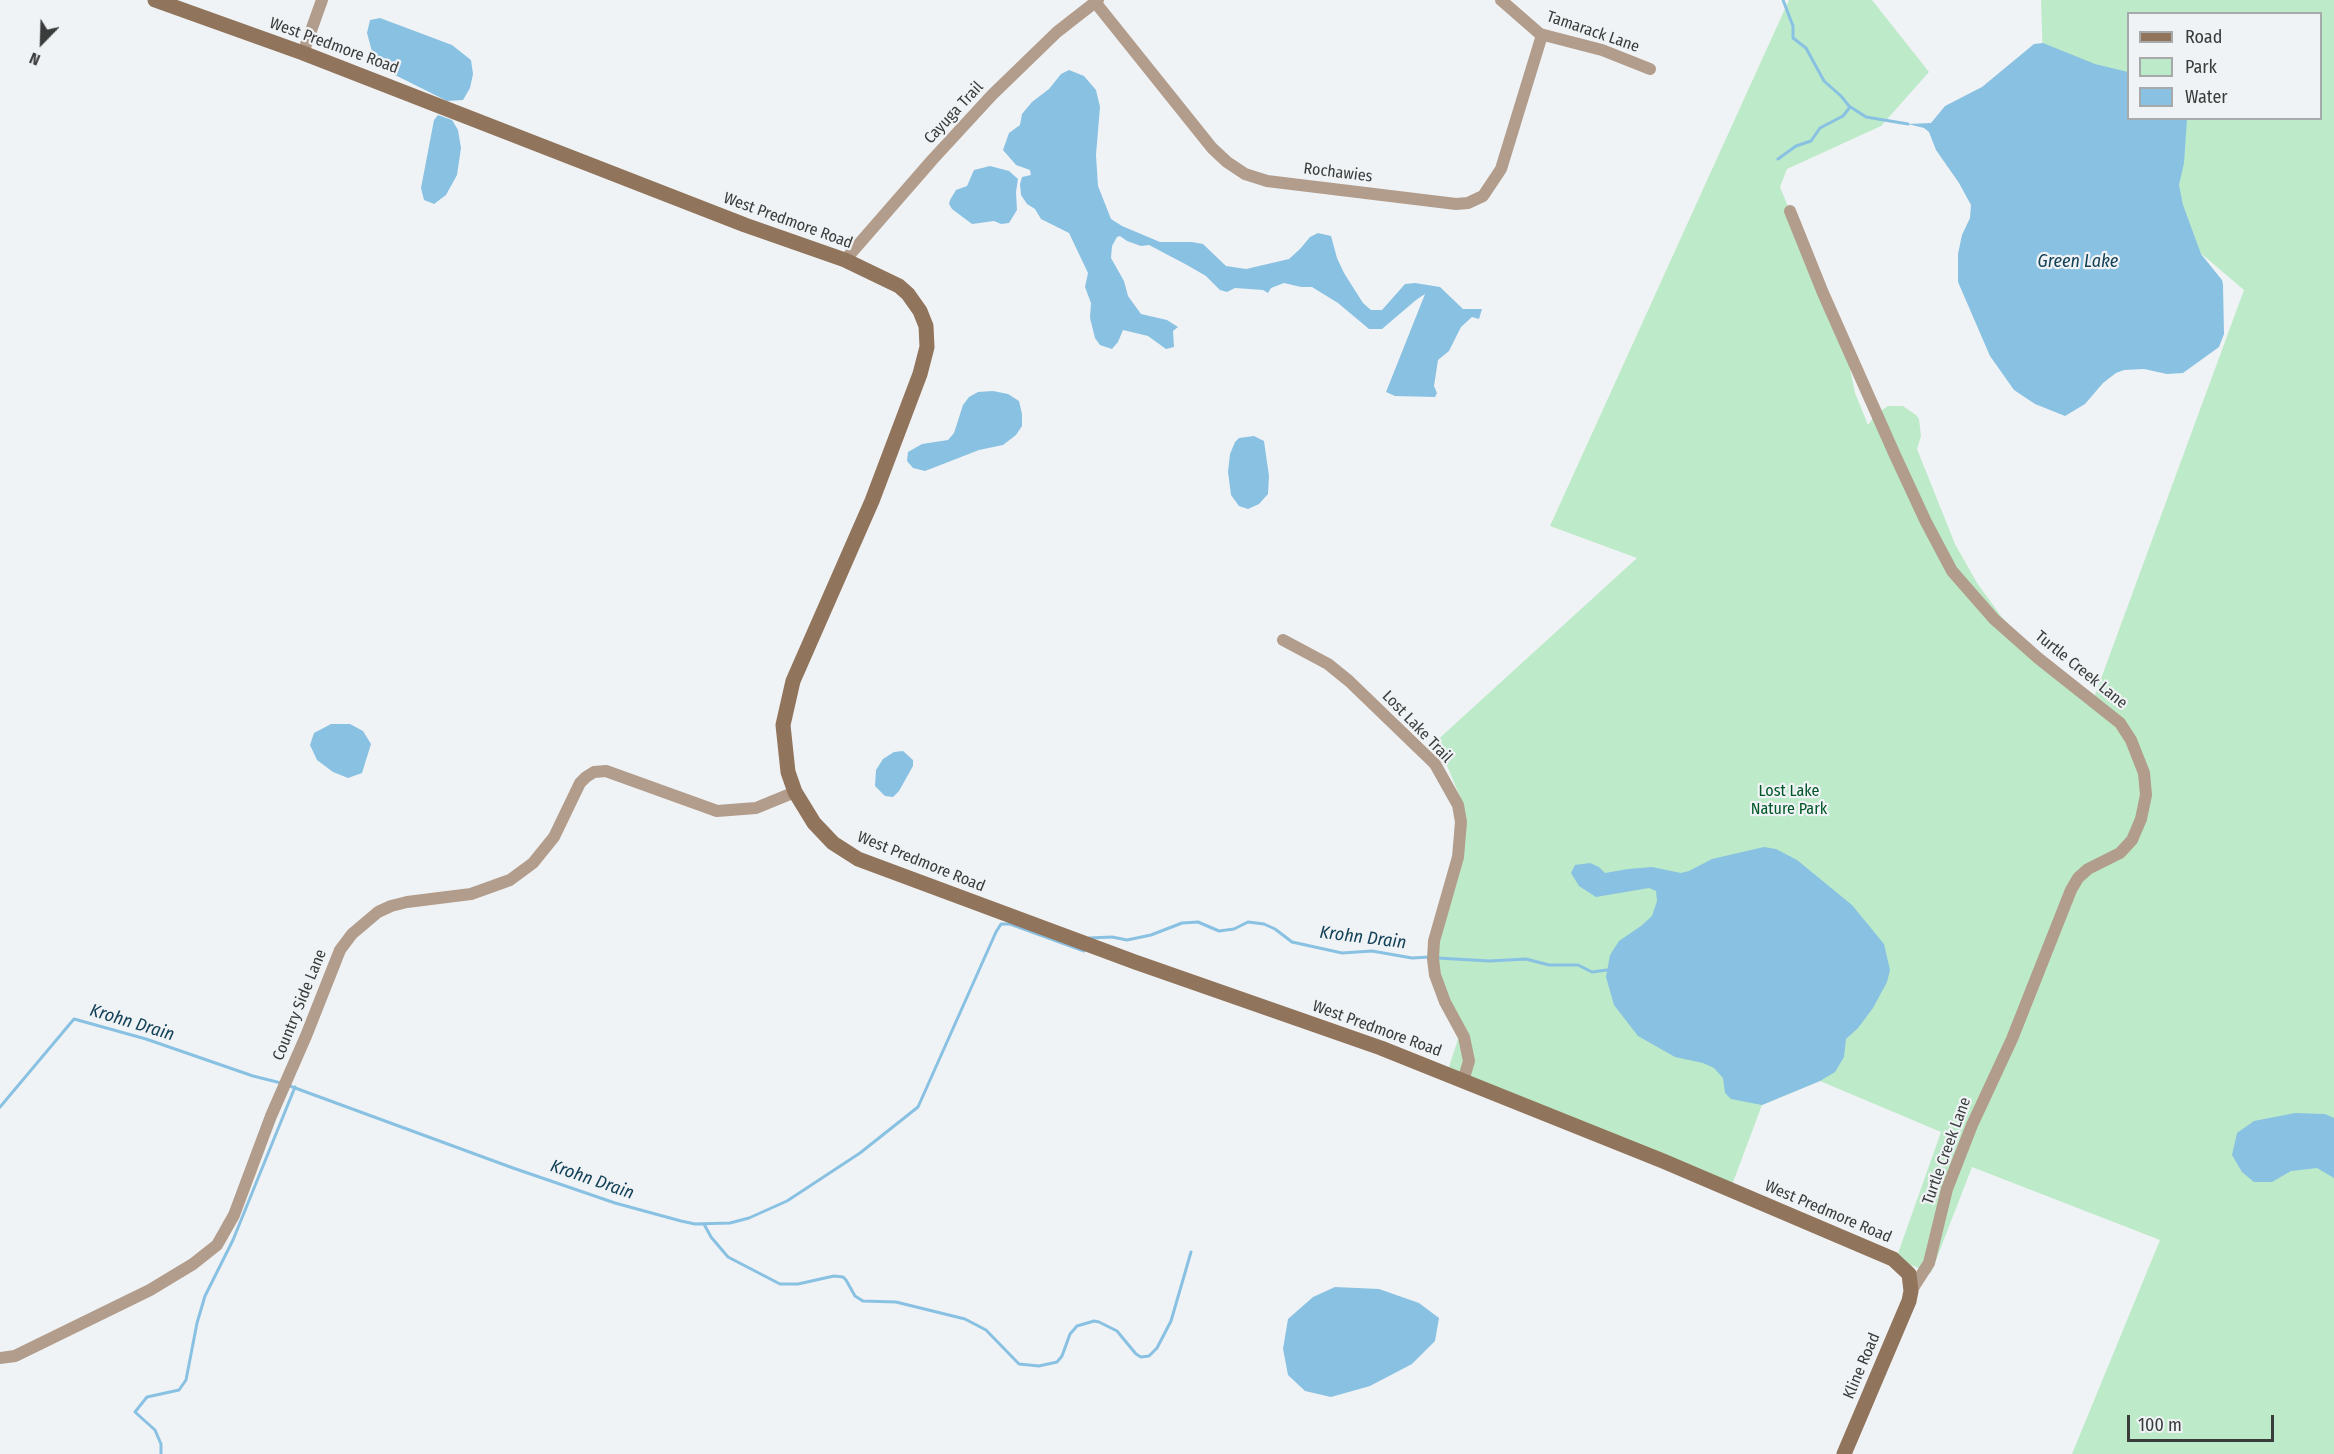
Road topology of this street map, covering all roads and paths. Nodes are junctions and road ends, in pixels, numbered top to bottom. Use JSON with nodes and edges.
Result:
{"nodes":[{"id":1,"x":154,"y":0,"type":"edge"},
{"id":2,"x":322,"y":0,"type":"edge"},
{"id":3,"x":1501,"y":0,"type":"edge"},
{"id":4,"x":1096,"y":1,"type":"edge"},
{"id":5,"x":1542,"y":35,"type":"junction"},
{"id":6,"x":303,"y":53,"type":"junction"},
{"id":7,"x":1650,"y":69,"type":"dead end"},
{"id":8,"x":1790,"y":211,"type":"dead end"},
{"id":9,"x":845,"y":260,"type":"junction"},
{"id":10,"x":1283,"y":640,"type":"dead end"},
{"id":11,"x":795,"y":792,"type":"junction"},
{"id":12,"x":1463,"y":1082,"type":"junction"},
{"id":13,"x":1911,"y":1291,"type":"junction"},
{"id":14,"x":0,"y":1358,"type":"edge"},
{"id":15,"x":1844,"y":1454,"type":"edge"}],
"edges":[{"from":1,"to":6,"type":"street","name":"West Predmore Road"},
{"from":2,"to":6,"type":"street"},
{"from":3,"to":5,"type":"street","name":"Tamarack Lane"},
{"from":4,"to":5,"type":"street","name":"Rochawies"},
{"from":4,"to":9,"type":"street","name":"Cayuga Trail"},
{"from":5,"to":7,"type":"street","name":"Tamarack Lane"},
{"from":6,"to":9,"type":"street","name":"West Predmore Road"},
{"from":8,"to":13,"type":"street","name":"Turtle Creek Lane"},
{"from":9,"to":11,"type":"street","name":"West Predmore Road"},
{"from":10,"to":12,"type":"street","name":"Lost Lake Trail"},
{"from":11,"to":12,"type":"street","name":"West Predmore Road"},
{"from":11,"to":14,"type":"street","name":"Country Side Lane"},
{"from":12,"to":13,"type":"street","name":"West Predmore Road"},
{"from":13,"to":15,"type":"street","name":"Kline Road"}]}
